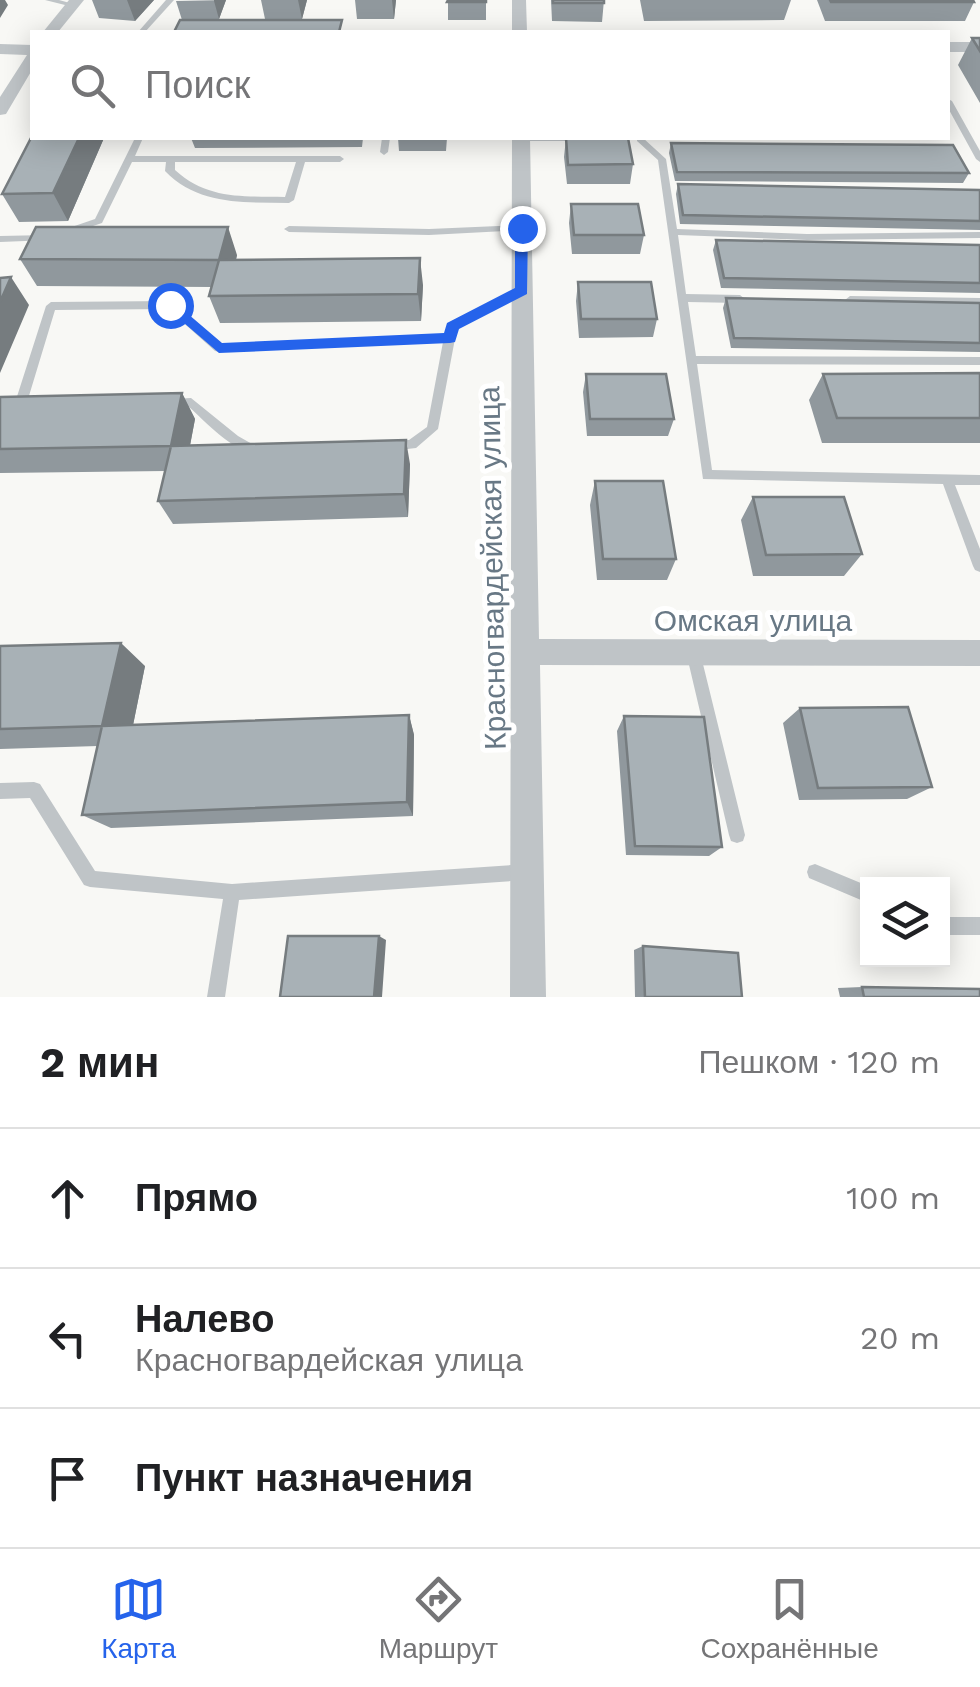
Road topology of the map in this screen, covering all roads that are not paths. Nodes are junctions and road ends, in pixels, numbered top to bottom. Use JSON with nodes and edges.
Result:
{"nodes":[{"id":1,"x":50,"y":0,"type":"edge"},
{"id":2,"x":170,"y":0,"type":"edge"},
{"id":3,"x":519,"y":0,"type":"edge"},
{"id":4,"x":75,"y":2,"type":"edge"},
{"id":5,"x":52,"y":30,"type":"edge"},
{"id":6,"x":144,"y":30,"type":"edge"},
{"id":7,"x":520,"y":30,"type":"edge"},
{"id":8,"x":950,"y":47,"type":"edge"},
{"id":9,"x":980,"y":47,"type":"edge"},
{"id":10,"x":0,"y":49,"type":"edge"},
{"id":11,"x":30,"y":50,"type":"edge"},
{"id":12,"x":30,"y":61,"type":"edge"},
{"id":13,"x":950,"y":106,"type":"edge"},
{"id":14,"x":0,"y":110,"type":"edge"},
{"id":15,"x":138,"y":140,"type":"edge"},
{"id":16,"x":386,"y":140,"type":"edge"},
{"id":17,"x":520,"y":140,"type":"edge"},
{"id":18,"x":642,"y":140,"type":"edge"},
{"id":19,"x":384,"y":152,"type":"dead end"},
{"id":20,"x":129,"y":159,"type":"junction"},
{"id":21,"x":171,"y":159,"type":"junction"},
{"id":22,"x":301,"y":159,"type":"junction"},
{"id":23,"x":340,"y":159,"type":"dead end"},
{"id":24,"x":980,"y":159,"type":"edge"},
{"id":25,"x":666,"y":186,"type":"junction"},
{"id":26,"x":686,"y":186,"type":"edge"},
{"id":27,"x":522,"y":228,"type":"junction"},
{"id":28,"x":289,"y":229,"type":"dead end"},
{"id":29,"x":673,"y":232,"type":"junction"},
{"id":30,"x":980,"y":235,"type":"edge"},
{"id":31,"x":0,"y":238,"type":"edge"},
{"id":32,"x":522,"y":290,"type":"junction"},
{"id":33,"x":682,"y":298,"type":"junction"},
{"id":34,"x":762,"y":299,"type":"edge"},
{"id":35,"x":841,"y":300,"type":"edge"},
{"id":36,"x":980,"y":302,"type":"edge"},
{"id":37,"x":450,"y":338,"type":"junction"},
{"id":38,"x":691,"y":360,"type":"junction"},
{"id":39,"x":980,"y":361,"type":"edge"},
{"id":40,"x":152,"y":405,"type":"edge"},
{"id":41,"x":37,"y":412,"type":"edge"},
{"id":42,"x":0,"y":414,"type":"edge"},
{"id":43,"x":18,"y":414,"type":"junction"},
{"id":44,"x":372,"y":447,"type":"edge"},
{"id":45,"x":274,"y":450,"type":"edge"},
{"id":46,"x":980,"y":480,"type":"edge"},
{"id":47,"x":948,"y":482,"type":"junction"},
{"id":48,"x":980,"y":566,"type":"edge"},
{"id":49,"x":525,"y":652,"type":"junction"},
{"id":50,"x":693,"y":652,"type":"junction"},
{"id":51,"x":980,"y":653,"type":"edge"},
{"id":52,"x":0,"y":791,"type":"edge"},
{"id":53,"x":736,"y":835,"type":"dead end"},
{"id":54,"x":527,"y":872,"type":"junction"},
{"id":55,"x":815,"y":872,"type":"dead end"},
{"id":56,"x":232,"y":892,"type":"junction"},
{"id":57,"x":860,"y":892,"type":"edge"},
{"id":58,"x":950,"y":926,"type":"edge"},
{"id":59,"x":980,"y":926,"type":"edge"},
{"id":60,"x":216,"y":997,"type":"edge"},
{"id":61,"x":528,"y":997,"type":"edge"}],
"edges":[{"from":1,"to":4,"type":"lane"},
{"from":2,"to":6,"type":"lane"},
{"from":3,"to":7,"type":"street"},
{"from":4,"to":5,"type":"street"},
{"from":8,"to":9,"type":"street"},
{"from":10,"to":11,"type":"street"},
{"from":12,"to":14,"type":"street"},
{"from":13,"to":24,"type":"lane"},
{"from":15,"to":20,"type":"lane"},
{"from":16,"to":19,"type":"lane"},
{"from":17,"to":27,"type":"street","name":"Красногвардейская улица"},
{"from":18,"to":25,"type":"lane"},
{"from":20,"to":21,"type":"lane"},
{"from":20,"to":31,"type":"lane"},
{"from":21,"to":22,"type":"lane"},
{"from":21,"to":22,"type":"lane"},
{"from":22,"to":23,"type":"lane"},
{"from":25,"to":26,"type":"lane"},
{"from":25,"to":29,"type":"lane"},
{"from":27,"to":28,"type":"lane"},
{"from":27,"to":32,"type":"street","name":"Красногвардейская улица"},
{"from":29,"to":30,"type":"lane"},
{"from":29,"to":33,"type":"lane"},
{"from":32,"to":37,"type":"lane"},
{"from":32,"to":49,"type":"street","name":"Красногвардейская улица"},
{"from":33,"to":34,"type":"lane"},
{"from":33,"to":38,"type":"lane"},
{"from":35,"to":36,"type":"lane"},
{"from":37,"to":43,"type":"lane"},
{"from":37,"to":44,"type":"lane"},
{"from":38,"to":39,"type":"lane"},
{"from":38,"to":47,"type":"lane"},
{"from":40,"to":45,"type":"lane"},
{"from":41,"to":43,"type":"lane"},
{"from":42,"to":43,"type":"lane"},
{"from":46,"to":47,"type":"lane"},
{"from":47,"to":48,"type":"lane"},
{"from":49,"to":50,"type":"street","name":"Омская улица"},
{"from":49,"to":54,"type":"street","name":"Красногвардейская улица"},
{"from":50,"to":51,"type":"street","name":"Омская улица"},
{"from":50,"to":53,"type":"lane"},
{"from":52,"to":56,"type":"lane"},
{"from":54,"to":56,"type":"lane"},
{"from":54,"to":61,"type":"street","name":"Красногвардейская улица"},
{"from":55,"to":57,"type":"lane"},
{"from":56,"to":60,"type":"lane"},
{"from":58,"to":59,"type":"lane"}]}
